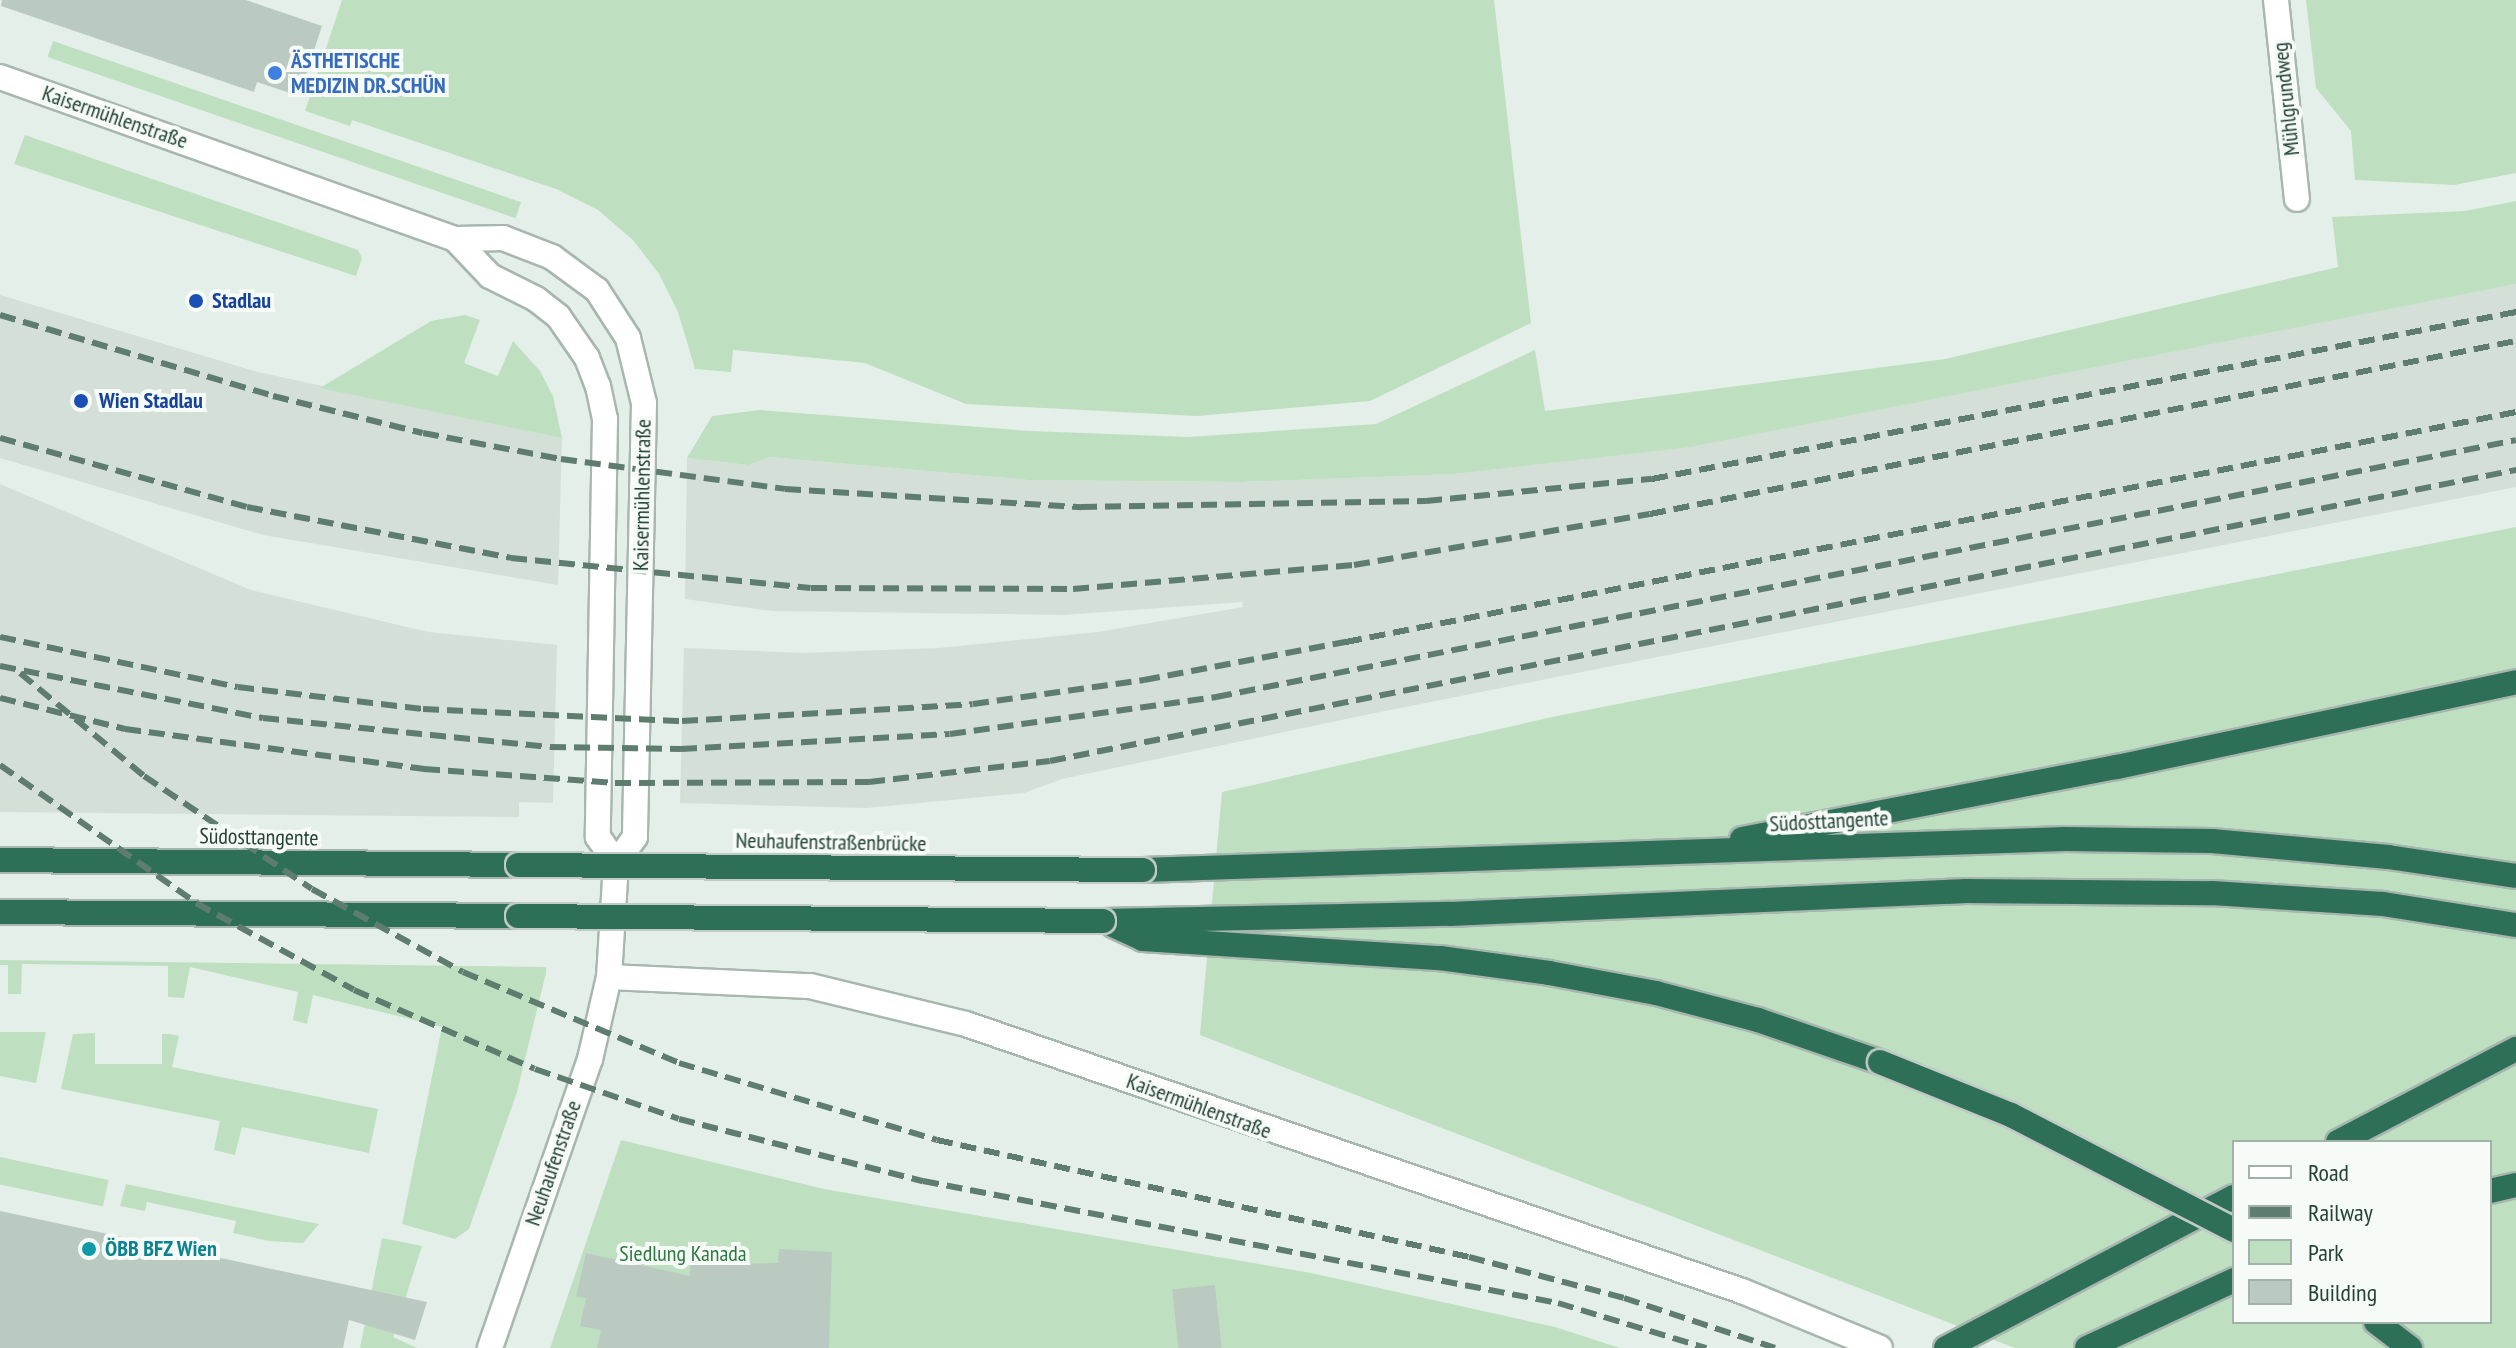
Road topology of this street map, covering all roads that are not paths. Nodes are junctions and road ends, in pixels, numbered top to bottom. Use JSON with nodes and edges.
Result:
{"nodes":[{"id":1,"x":2276,"y":0,"type":"edge"},
{"id":2,"x":0,"y":77,"type":"edge"},
{"id":3,"x":2297,"y":199,"type":"dead end"},
{"id":4,"x":455,"y":239,"type":"junction"},
{"id":5,"x":2516,"y":682,"type":"edge"},
{"id":6,"x":1660,"y":856,"type":"junction"},
{"id":7,"x":0,"y":860,"type":"edge"},
{"id":8,"x":616,"y":863,"type":"junction"},
{"id":9,"x":518,"y":865,"type":"joint"},
{"id":10,"x":1143,"y":870,"type":"joint"},
{"id":11,"x":2516,"y":876,"type":"edge"},
{"id":12,"x":0,"y":912,"type":"edge"},
{"id":13,"x":2516,"y":925,"type":"edge"},
{"id":14,"x":1143,"y":930,"type":"junction"},
{"id":15,"x":609,"y":977,"type":"junction"},
{"id":16,"x":2516,"y":1049,"type":"edge"},
{"id":17,"x":2342,"y":1140,"type":"edge"},
{"id":18,"x":2516,"y":1185,"type":"edge"},
{"id":19,"x":2492,"y":1191,"type":"edge"},
{"id":20,"x":2232,"y":1198,"type":"edge"},
{"id":21,"x":2232,"y":1229,"type":"edge"},
{"id":22,"x":2232,"y":1281,"type":"edge"},
{"id":23,"x":2379,"y":1324,"type":"edge"},
{"id":24,"x":490,"y":1348,"type":"edge"},
{"id":25,"x":1880,"y":1348,"type":"edge"},
{"id":26,"x":1946,"y":1348,"type":"edge"},
{"id":27,"x":2087,"y":1348,"type":"edge"},
{"id":28,"x":2410,"y":1348,"type":"edge"}],
"edges":[{"from":1,"to":3,"type":"street","name":"Mühlgrundweg"},
{"from":2,"to":4,"type":"street","name":"Kaisermühlenstraße"},
{"from":4,"to":8,"type":"street","name":"Kaisermühlenstraße"},
{"from":4,"to":8,"type":"street","name":"Kaisermühlenstraße"},
{"from":5,"to":6,"type":"highway"},
{"from":6,"to":10,"type":"highway","name":"Südosttangente"},
{"from":6,"to":11,"type":"highway","name":"Südosttangente"},
{"from":7,"to":9,"type":"highway","name":"Südosttangente"},
{"from":8,"to":15,"type":"street","name":"Kaisermühlenstraße"},
{"from":9,"to":10,"type":"highway","name":"Neuhaufenstraßenbrücke","bridge":true},
{"from":12,"to":14,"type":"highway","bridge":true},
{"from":13,"to":14,"type":"highway"},
{"from":14,"to":21,"type":"highway","bridge":true},
{"from":15,"to":24,"type":"street","name":"Neuhaufenstraße"},
{"from":15,"to":25,"type":"street","name":"Kaisermühlenstraße"},
{"from":16,"to":17,"type":"highway"},
{"from":18,"to":19,"type":"highway"},
{"from":20,"to":26,"type":"highway"},
{"from":22,"to":27,"type":"highway"},
{"from":23,"to":28,"type":"highway"}]}
